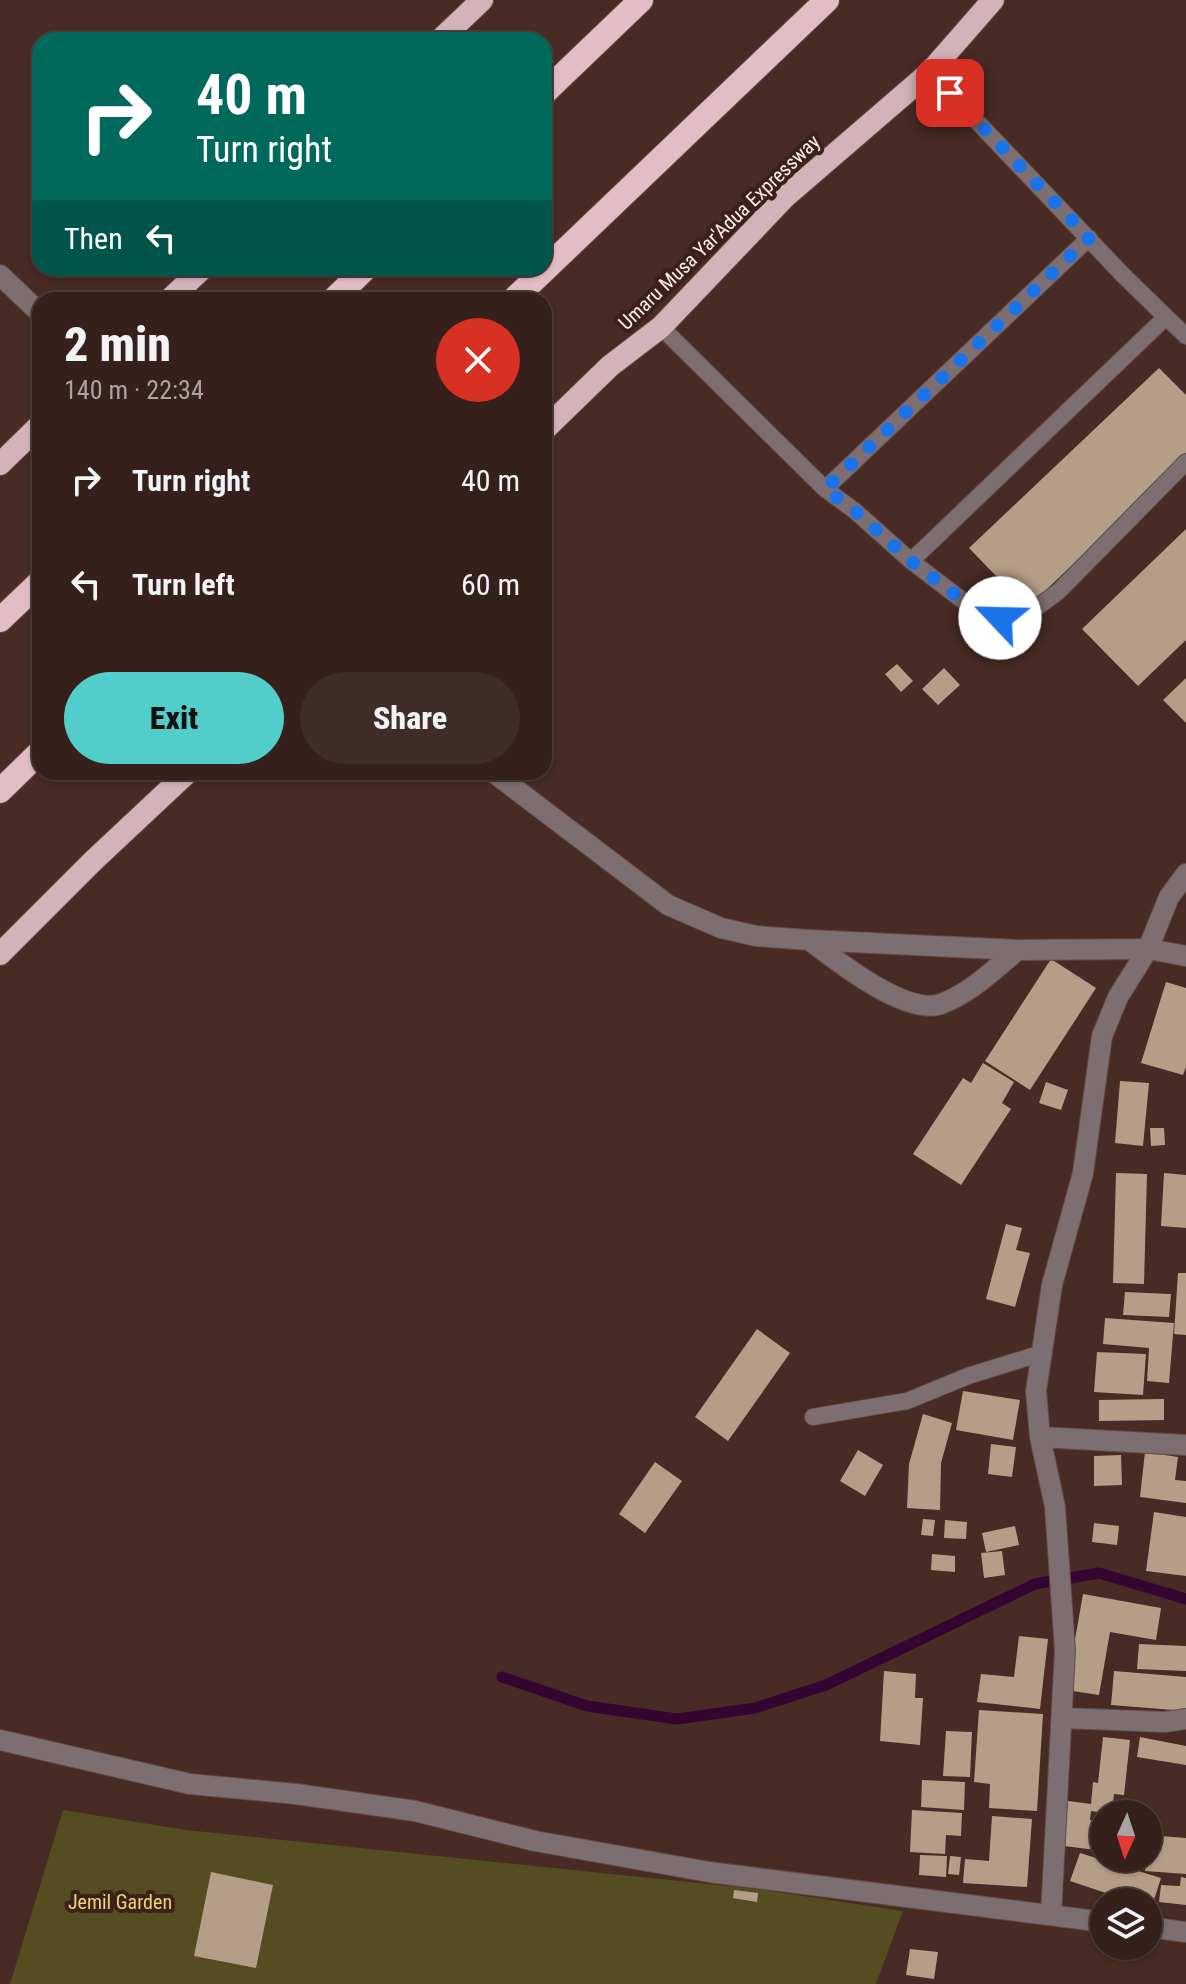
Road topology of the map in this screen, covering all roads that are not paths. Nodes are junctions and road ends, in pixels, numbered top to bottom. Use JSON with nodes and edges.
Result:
{"nodes":[{"id":1,"x":482,"y":0,"type":"edge"},
{"id":2,"x":641,"y":0,"type":"edge"},
{"id":3,"x":827,"y":0,"type":"edge"},
{"id":4,"x":993,"y":0,"type":"edge"},
{"id":5,"x":448,"y":32,"type":"edge"},
{"id":6,"x":930,"y":72,"type":"junction"},
{"id":7,"x":552,"y":85,"type":"edge"},
{"id":8,"x":1089,"y":238,"type":"junction"},
{"id":9,"x":552,"y":263,"type":"edge"},
{"id":10,"x":0,"y":275,"type":"edge"},
{"id":11,"x":194,"y":276,"type":"edge"},
{"id":12,"x":358,"y":276,"type":"edge"},
{"id":13,"x":538,"y":276,"type":"edge"},
{"id":14,"x":178,"y":292,"type":"edge"},
{"id":15,"x":341,"y":292,"type":"edge"},
{"id":16,"x":521,"y":292,"type":"edge"},
{"id":17,"x":32,"y":305,"type":"edge"},
{"id":18,"x":1166,"y":317,"type":"junction"},
{"id":19,"x":661,"y":327,"type":"junction"},
{"id":20,"x":1186,"y":336,"type":"edge"},
{"id":21,"x":552,"y":422,"type":"edge"},
{"id":22,"x":32,"y":433,"type":"edge"},
{"id":23,"x":1186,"y":462,"type":"edge"},
{"id":24,"x":0,"y":464,"type":"edge"},
{"id":25,"x":825,"y":489,"type":"junction"},
{"id":26,"x":911,"y":561,"type":"junction"},
{"id":27,"x":32,"y":590,"type":"edge"},
{"id":28,"x":0,"y":620,"type":"edge"},
{"id":29,"x":32,"y":760,"type":"edge"},
{"id":30,"x":179,"y":780,"type":"edge"},
{"id":31,"x":504,"y":780,"type":"edge"},
{"id":32,"x":0,"y":791,"type":"edge"},
{"id":33,"x":1186,"y":874,"type":"edge"},
{"id":34,"x":809,"y":940,"type":"junction"},
{"id":35,"x":1148,"y":949,"type":"junction"},
{"id":36,"x":1018,"y":950,"type":"junction"},
{"id":37,"x":0,"y":954,"type":"edge"},
{"id":38,"x":1186,"y":956,"type":"edge"},
{"id":39,"x":1042,"y":1353,"type":"junction"},
{"id":40,"x":813,"y":1417,"type":"dead end"},
{"id":41,"x":1040,"y":1437,"type":"junction"},
{"id":42,"x":1186,"y":1445,"type":"edge"},
{"id":43,"x":1062,"y":1718,"type":"junction"},
{"id":44,"x":1186,"y":1719,"type":"edge"},
{"id":45,"x":0,"y":1740,"type":"edge"},
{"id":46,"x":1051,"y":1915,"type":"junction"},
{"id":47,"x":1090,"y":1920,"type":"edge"},
{"id":48,"x":1162,"y":1929,"type":"edge"},
{"id":49,"x":1186,"y":1932,"type":"edge"}],
"edges":[{"from":1,"to":5,"type":"highway"},
{"from":2,"to":7,"type":"highway"},
{"from":3,"to":9,"type":"highway"},
{"from":4,"to":6,"type":"highway","name":"Umaru Musa Yar'Adua Expressway"},
{"from":6,"to":8,"type":"lane"},
{"from":6,"to":19,"type":"highway","name":"Umaru Musa Yar'Adua Expressway"},
{"from":8,"to":18,"type":"lane"},
{"from":8,"to":25,"type":"lane"},
{"from":10,"to":17,"type":"street"},
{"from":11,"to":14,"type":"highway"},
{"from":12,"to":15,"type":"highway"},
{"from":13,"to":16,"type":"highway"},
{"from":18,"to":20,"type":"lane"},
{"from":18,"to":26,"type":"lane"},
{"from":19,"to":21,"type":"highway","name":"Umaru Musa Yar'Adua Expressway"},
{"from":19,"to":25,"type":"lane"},
{"from":22,"to":24,"type":"highway"},
{"from":23,"to":26,"type":"lane"},
{"from":25,"to":26,"type":"lane"},
{"from":27,"to":28,"type":"highway"},
{"from":29,"to":32,"type":"highway"},
{"from":30,"to":37,"type":"highway"},
{"from":31,"to":34,"type":"street"},
{"from":33,"to":35,"type":"street"},
{"from":34,"to":36,"type":"street"},
{"from":34,"to":36,"type":"street"},
{"from":35,"to":36,"type":"street"},
{"from":35,"to":38,"type":"street"},
{"from":35,"to":39,"type":"street"},
{"from":39,"to":40,"type":"lane"},
{"from":39,"to":41,"type":"street"},
{"from":41,"to":42,"type":"street"},
{"from":41,"to":43,"type":"street"},
{"from":43,"to":44,"type":"street"},
{"from":43,"to":46,"type":"street"},
{"from":45,"to":46,"type":"street"},
{"from":46,"to":47,"type":"street"},
{"from":48,"to":49,"type":"street"}]}
